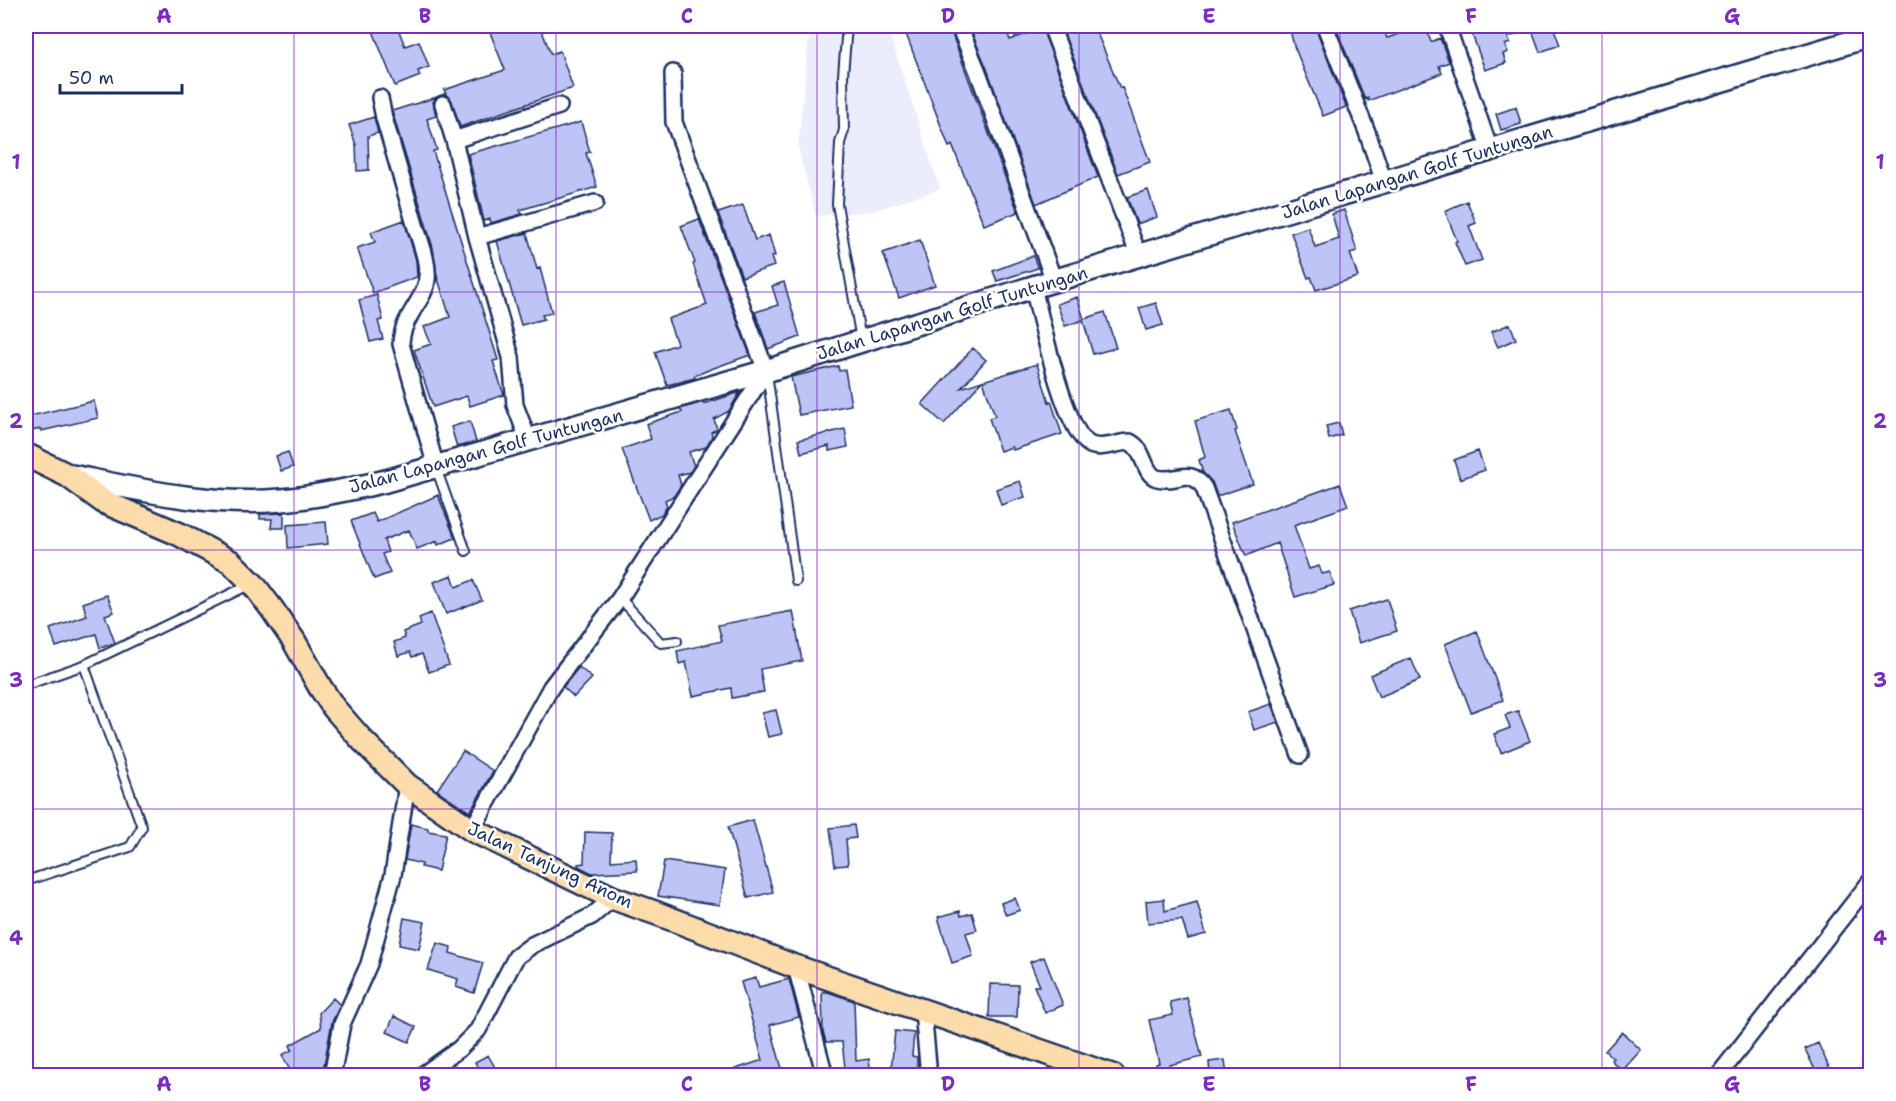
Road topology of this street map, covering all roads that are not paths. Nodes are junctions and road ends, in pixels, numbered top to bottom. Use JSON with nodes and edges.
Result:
{"nodes":[{"id":1,"x":847,"y":26,"type":"edge"},
{"id":2,"x":959,"y":26,"type":"edge"},
{"id":3,"x":1051,"y":26,"type":"edge"},
{"id":4,"x":1325,"y":26,"type":"edge"},
{"id":5,"x":1447,"y":26,"type":"edge"},
{"id":6,"x":1870,"y":36,"type":"edge"},
{"id":7,"x":673,"y":73,"type":"dead end"},
{"id":8,"x":380,"y":98,"type":"dead end"},
{"id":9,"x":443,"y":104,"type":"dead end"},
{"id":10,"x":559,"y":106,"type":"dead end"},
{"id":11,"x":454,"y":140,"type":"junction"},
{"id":12,"x":1490,"y":150,"type":"junction"},
{"id":13,"x":1384,"y":182,"type":"junction"},
{"id":14,"x":596,"y":203,"type":"dead end"},
{"id":15,"x":477,"y":237,"type":"junction"},
{"id":16,"x":1139,"y":255,"type":"junction"},
{"id":17,"x":1054,"y":281,"type":"junction"},
{"id":18,"x":1033,"y":288,"type":"junction"},
{"id":19,"x":861,"y":342,"type":"junction"},
{"id":20,"x":766,"y":371,"type":"junction"},
{"id":21,"x":528,"y":439,"type":"junction"},
{"id":22,"x":26,"y":455,"type":"edge"},
{"id":23,"x":436,"y":467,"type":"junction"},
{"id":24,"x":67,"y":475,"type":"junction"},
{"id":25,"x":466,"y":551,"type":"dead end"},
{"id":26,"x":796,"y":581,"type":"dead end"},
{"id":27,"x":253,"y":584,"type":"junction"},
{"id":28,"x":620,"y":598,"type":"junction"},
{"id":29,"x":677,"y":641,"type":"dead end"},
{"id":30,"x":84,"y":665,"type":"junction"},
{"id":31,"x":26,"y":685,"type":"edge"},
{"id":32,"x":1300,"y":755,"type":"dead end"},
{"id":33,"x":407,"y":785,"type":"junction"},
{"id":34,"x":472,"y":830,"type":"junction"},
{"id":35,"x":26,"y":881,"type":"edge"},
{"id":36,"x":1870,"y":882,"type":"edge"},
{"id":37,"x":613,"y":898,"type":"junction"},
{"id":38,"x":796,"y":967,"type":"junction"},
{"id":39,"x":923,"y":1011,"type":"junction"},
{"id":40,"x":332,"y":1076,"type":"edge"},
{"id":41,"x":421,"y":1076,"type":"edge"},
{"id":42,"x":825,"y":1076,"type":"edge"},
{"id":43,"x":926,"y":1076,"type":"edge"},
{"id":44,"x":1113,"y":1076,"type":"edge"},
{"id":45,"x":1719,"y":1076,"type":"edge"}],
"edges":[{"from":1,"to":19,"type":"lane"},
{"from":2,"to":17,"type":"street"},
{"from":3,"to":16,"type":"street"},
{"from":4,"to":13,"type":"street"},
{"from":5,"to":12,"type":"street"},
{"from":6,"to":12,"type":"street","name":"Jalan Lapangan Golf Tuntungan"},
{"from":7,"to":20,"type":"street"},
{"from":8,"to":23,"type":"street"},
{"from":9,"to":11,"type":"street"},
{"from":10,"to":11,"type":"street"},
{"from":11,"to":15,"type":"street"},
{"from":12,"to":13,"type":"street","name":"Jalan Lapangan Golf Tuntungan"},
{"from":13,"to":16,"type":"street","name":"Jalan Lapangan Golf Tuntungan"},
{"from":14,"to":15,"type":"street"},
{"from":15,"to":21,"type":"street"},
{"from":16,"to":17,"type":"street","name":"Jalan Lapangan Golf Tuntungan"},
{"from":17,"to":18,"type":"street","name":"Jalan Lapangan Golf Tuntungan"},
{"from":18,"to":19,"type":"street","name":"Jalan Lapangan Golf Tuntungan"},
{"from":18,"to":32,"type":"street"},
{"from":19,"to":20,"type":"street","name":"Jalan Lapangan Golf Tuntungan"},
{"from":20,"to":21,"type":"street","name":"Jalan Lapangan Golf Tuntungan"},
{"from":20,"to":26,"type":"lane"},
{"from":20,"to":28,"type":"street"},
{"from":21,"to":23,"type":"street","name":"Jalan Lapangan Golf Tuntungan"},
{"from":22,"to":24,"type":"main road","name":"Jalan Lapangan Golf Tuntungan"},
{"from":23,"to":24,"type":"street","name":"Jalan Lapangan Golf Tuntungan"},
{"from":23,"to":25,"type":"lane"},
{"from":24,"to":27,"type":"main road","name":"Jalan Tanjung Anom"},
{"from":27,"to":30,"type":"lane"},
{"from":27,"to":33,"type":"main road","name":"Jalan Tanjung Anom"},
{"from":28,"to":29,"type":"lane"},
{"from":28,"to":34,"type":"street"},
{"from":30,"to":31,"type":"lane"},
{"from":30,"to":35,"type":"lane"},
{"from":33,"to":34,"type":"main road","name":"Jalan Tanjung Anom"},
{"from":33,"to":40,"type":"street"},
{"from":34,"to":37,"type":"main road","name":"Jalan Tanjung Anom"},
{"from":36,"to":45,"type":"street"},
{"from":37,"to":38,"type":"main road","name":"Jalan Tanjung Anom"},
{"from":37,"to":41,"type":"street"},
{"from":38,"to":39,"type":"main road","name":"Jalan Tanjung Anom"},
{"from":38,"to":42,"type":"street"},
{"from":39,"to":43,"type":"street"},
{"from":39,"to":44,"type":"main road","name":"Jalan Tanjung Anom"}]}
